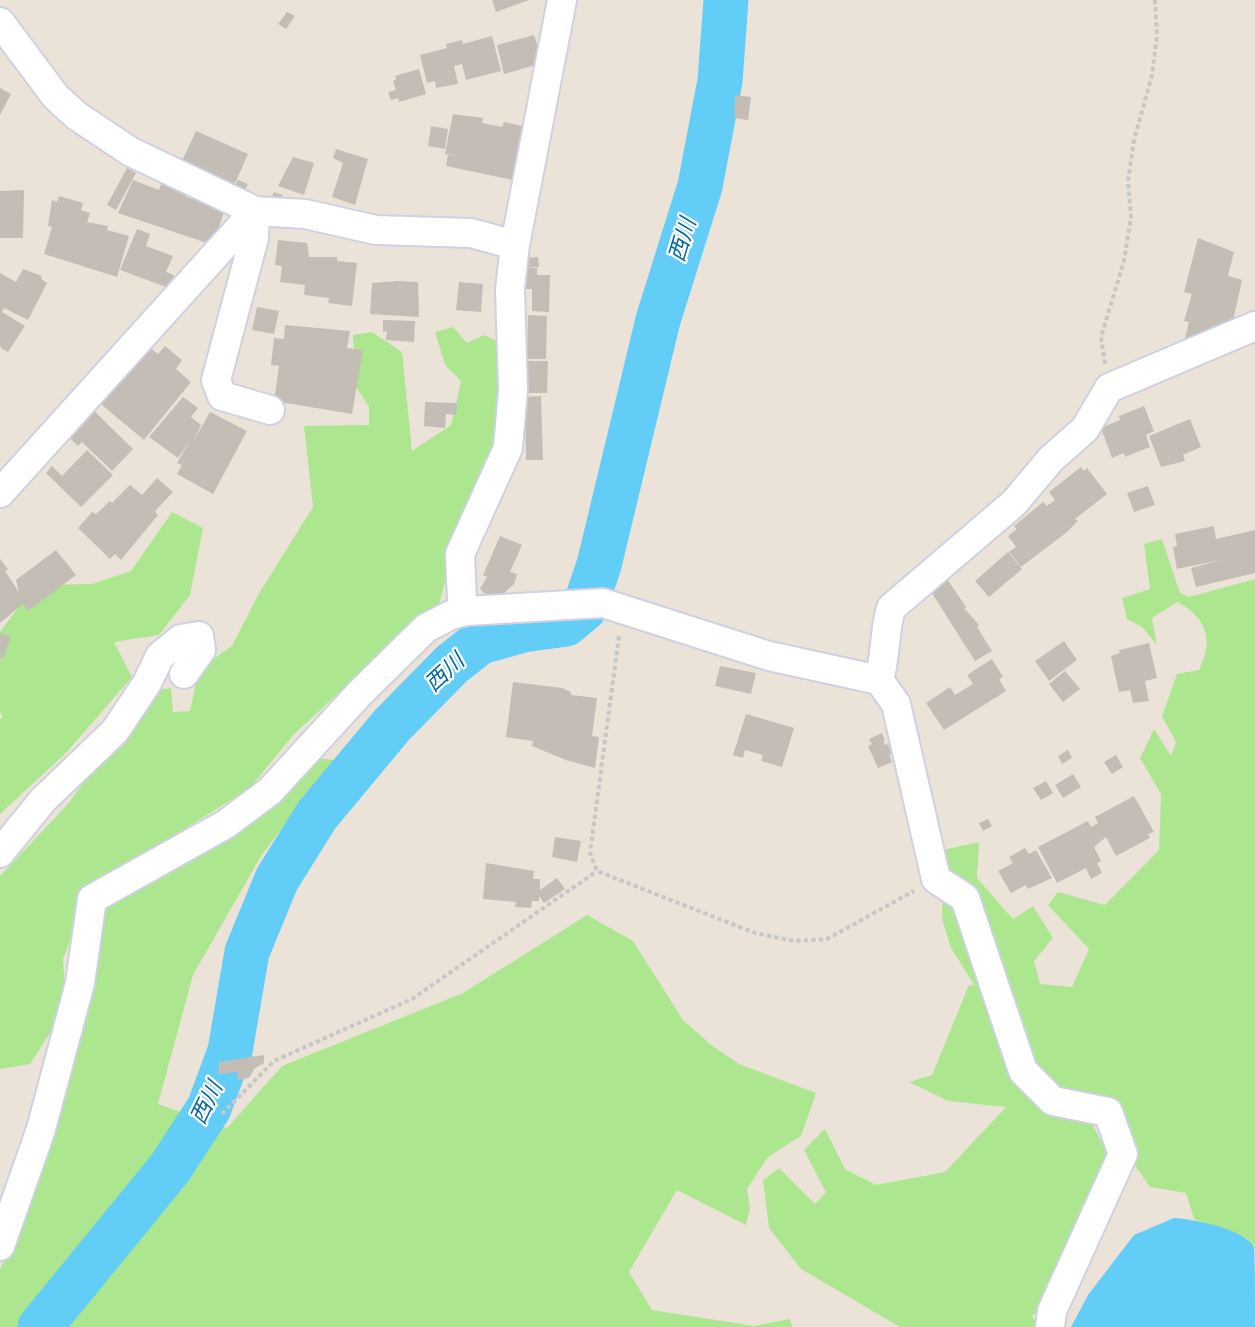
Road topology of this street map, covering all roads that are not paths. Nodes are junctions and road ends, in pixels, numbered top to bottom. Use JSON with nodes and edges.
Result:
{"nodes":[{"id":1,"x":562,"y":0,"type":"edge"},
{"id":2,"x":0,"y":22,"type":"edge"},
{"id":3,"x":255,"y":211,"type":"junction"},
{"id":4,"x":515,"y":245,"type":"junction"},
{"id":5,"x":1255,"y":326,"type":"edge"},
{"id":6,"x":270,"y":410,"type":"dead end"},
{"id":7,"x":0,"y":493,"type":"edge"},
{"id":8,"x":467,"y":611,"type":"junction"},
{"id":9,"x":184,"y":674,"type":"dead end"},
{"id":10,"x":879,"y":680,"type":"junction"},
{"id":11,"x":0,"y":853,"type":"edge"},
{"id":12,"x":0,"y":1245,"type":"edge"},
{"id":13,"x":1050,"y":1327,"type":"edge"}],
"edges":[{"from":1,"to":4,"type":"street"},
{"from":2,"to":3,"type":"street"},
{"from":3,"to":4,"type":"street"},
{"from":3,"to":6,"type":"street"},
{"from":3,"to":7,"type":"street"},
{"from":4,"to":8,"type":"street"},
{"from":5,"to":10,"type":"street"},
{"from":8,"to":10,"type":"street"},
{"from":8,"to":12,"type":"street"},
{"from":9,"to":11,"type":"street"},
{"from":10,"to":13,"type":"street"}]}
